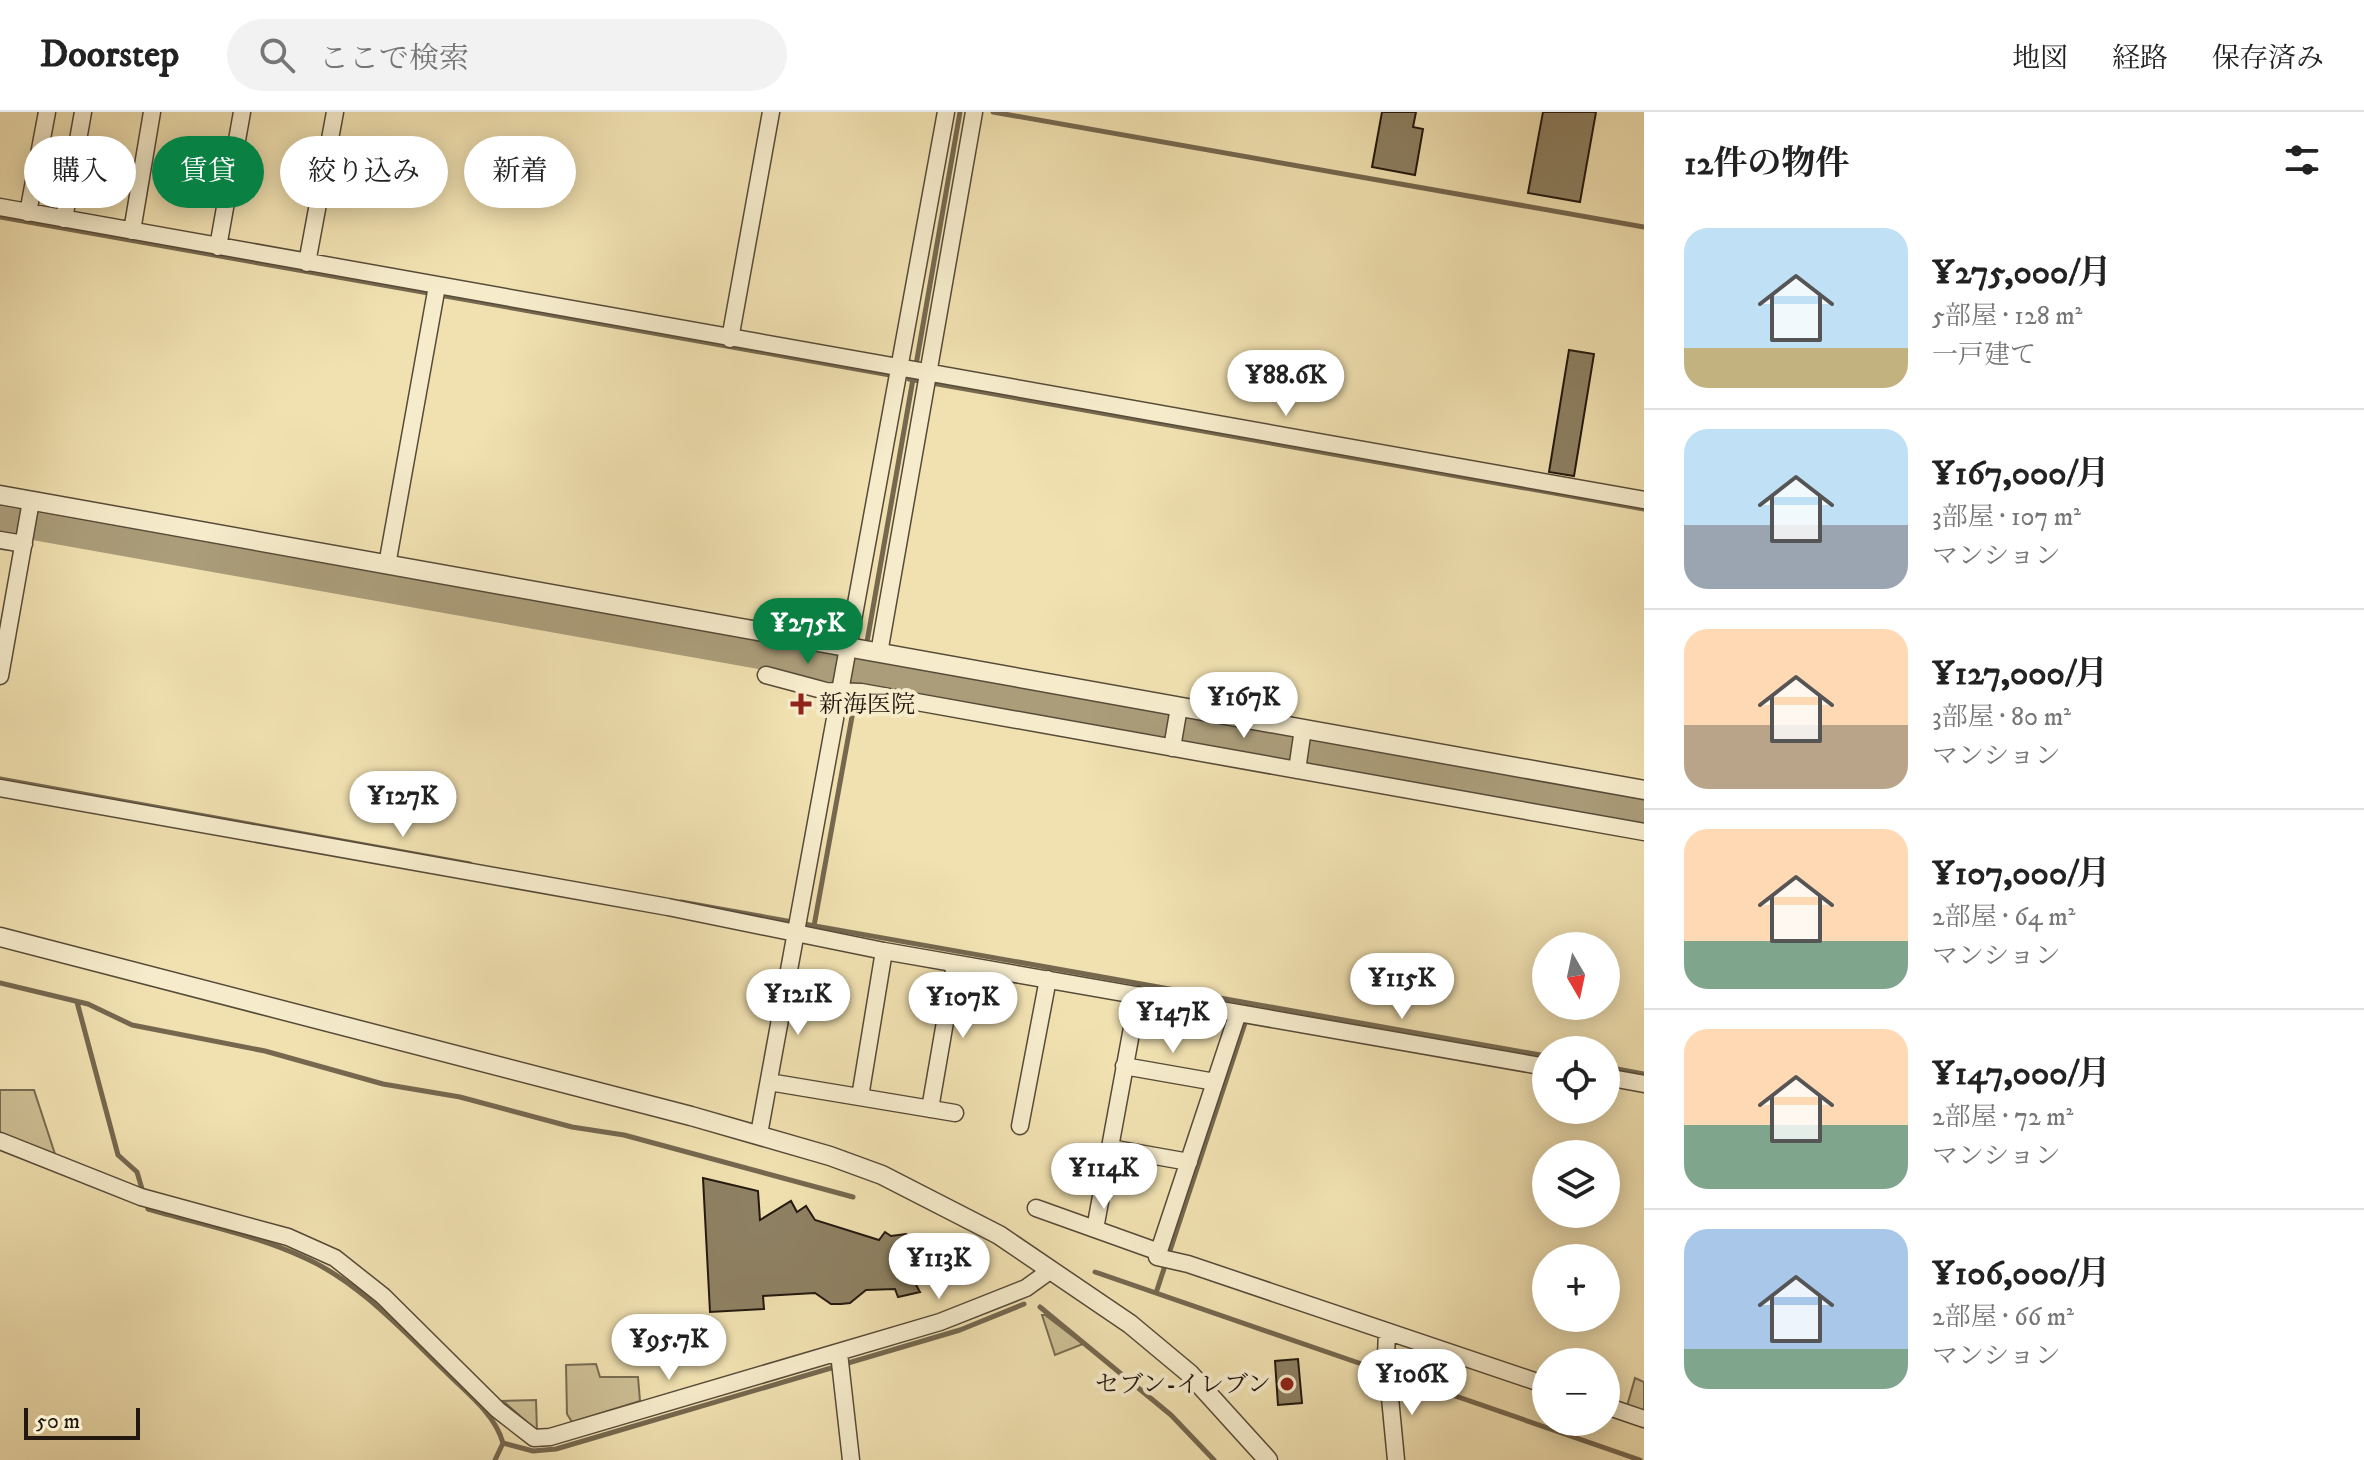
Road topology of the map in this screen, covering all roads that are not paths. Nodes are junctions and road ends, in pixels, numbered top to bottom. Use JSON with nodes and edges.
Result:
{"nodes":[{"id":1,"x":47,"y":112,"type":"edge"},
{"id":2,"x":83,"y":112,"type":"edge"},
{"id":3,"x":152,"y":112,"type":"edge"},
{"id":4,"x":242,"y":112,"type":"edge"},
{"id":5,"x":335,"y":112,"type":"edge"},
{"id":6,"x":771,"y":112,"type":"edge"},
{"id":7,"x":946,"y":112,"type":"edge"},
{"id":8,"x":974,"y":112,"type":"edge"},
{"id":9,"x":0,"y":207,"type":"edge"},
{"id":10,"x":28,"y":213,"type":"junction"},
{"id":11,"x":64,"y":219,"type":"junction"},
{"id":12,"x":132,"y":231,"type":"junction"},
{"id":13,"x":218,"y":247,"type":"junction"},
{"id":14,"x":307,"y":263,"type":"junction"},
{"id":15,"x":436,"y":291,"type":"junction"},
{"id":16,"x":730,"y":339,"type":"junction"},
{"id":17,"x":918,"y":375,"type":"junction"},
{"id":18,"x":0,"y":495,"type":"edge"},
{"id":19,"x":1644,"y":500,"type":"edge"},
{"id":20,"x":27,"y":523,"type":"junction"},
{"id":21,"x":0,"y":540,"type":"edge"},
{"id":22,"x":387,"y":565,"type":"junction"},
{"id":23,"x":879,"y":653,"type":"junction"},
{"id":24,"x":848,"y":654,"type":"junction"},
{"id":25,"x":766,"y":675,"type":"dead end"},
{"id":26,"x":0,"y":676,"type":"edge"},
{"id":27,"x":842,"y":689,"type":"junction"},
{"id":28,"x":1178,"y":713,"type":"junction"},
{"id":29,"x":1302,"y":735,"type":"junction"},
{"id":30,"x":1172,"y":744,"type":"junction"},
{"id":31,"x":1297,"y":767,"type":"junction"},
{"id":32,"x":0,"y":788,"type":"edge"},
{"id":33,"x":1644,"y":790,"type":"edge"},
{"id":34,"x":1644,"y":832,"type":"edge"},
{"id":35,"x":799,"y":925,"type":"junction"},
{"id":36,"x":0,"y":937,"type":"edge"},
{"id":37,"x":884,"y":951,"type":"junction"},
{"id":38,"x":955,"y":964,"type":"junction"},
{"id":39,"x":1048,"y":979,"type":"junction"},
{"id":40,"x":1138,"y":995,"type":"junction"},
{"id":41,"x":1244,"y":1014,"type":"junction"},
{"id":42,"x":1532,"y":1065,"type":"edge"},
{"id":43,"x":1124,"y":1066,"type":"junction"},
{"id":44,"x":1620,"y":1080,"type":"edge"},
{"id":45,"x":769,"y":1082,"type":"junction"},
{"id":46,"x":1215,"y":1082,"type":"junction"},
{"id":47,"x":1644,"y":1084,"type":"edge"},
{"id":48,"x":860,"y":1097,"type":"junction"},
{"id":49,"x":930,"y":1109,"type":"junction"},
{"id":50,"x":955,"y":1113,"type":"dead end"},
{"id":51,"x":1020,"y":1126,"type":"dead end"},
{"id":52,"x":759,"y":1134,"type":"junction"},
{"id":53,"x":0,"y":1141,"type":"edge"},
{"id":54,"x":1110,"y":1148,"type":"junction"},
{"id":55,"x":1189,"y":1162,"type":"junction"},
{"id":56,"x":1036,"y":1208,"type":"dead end"},
{"id":57,"x":1095,"y":1229,"type":"junction"},
{"id":58,"x":1163,"y":1258,"type":"junction"},
{"id":59,"x":1051,"y":1270,"type":"junction"},
{"id":60,"x":1387,"y":1332,"type":"junction"},
{"id":61,"x":840,"y":1361,"type":"junction"},
{"id":62,"x":1532,"y":1380,"type":"edge"},
{"id":63,"x":1620,"y":1411,"type":"edge"},
{"id":64,"x":1644,"y":1419,"type":"edge"},
{"id":65,"x":851,"y":1460,"type":"edge"},
{"id":66,"x":1268,"y":1460,"type":"edge"},
{"id":67,"x":1396,"y":1460,"type":"edge"}],
"edges":[{"from":1,"to":10,"type":"street"},
{"from":2,"to":11,"type":"street"},
{"from":3,"to":12,"type":"street"},
{"from":4,"to":13,"type":"street"},
{"from":5,"to":14,"type":"street"},
{"from":6,"to":16,"type":"street"},
{"from":7,"to":17,"type":"street"},
{"from":8,"to":17,"type":"street"},
{"from":9,"to":10,"type":"street"},
{"from":10,"to":11,"type":"street"},
{"from":11,"to":12,"type":"street"},
{"from":12,"to":13,"type":"street"},
{"from":13,"to":14,"type":"street"},
{"from":14,"to":15,"type":"street"},
{"from":15,"to":16,"type":"street"},
{"from":15,"to":22,"type":"street"},
{"from":16,"to":17,"type":"street"},
{"from":17,"to":19,"type":"street"},
{"from":17,"to":23,"type":"street"},
{"from":17,"to":24,"type":"street"},
{"from":18,"to":20,"type":"street"},
{"from":20,"to":21,"type":"street"},
{"from":20,"to":22,"type":"street"},
{"from":20,"to":26,"type":"street"},
{"from":22,"to":24,"type":"street"},
{"from":23,"to":24,"type":"street"},
{"from":23,"to":28,"type":"street"},
{"from":24,"to":27,"type":"street"},
{"from":25,"to":27,"type":"street"},
{"from":27,"to":30,"type":"street"},
{"from":27,"to":35,"type":"street"},
{"from":28,"to":29,"type":"street"},
{"from":28,"to":30,"type":"street"},
{"from":29,"to":31,"type":"street"},
{"from":29,"to":33,"type":"street"},
{"from":30,"to":31,"type":"street"},
{"from":31,"to":34,"type":"street"},
{"from":32,"to":35,"type":"street"},
{"from":35,"to":37,"type":"street"},
{"from":35,"to":45,"type":"street"},
{"from":36,"to":52,"type":"street"},
{"from":37,"to":38,"type":"street"},
{"from":37,"to":48,"type":"street"},
{"from":38,"to":39,"type":"street"},
{"from":38,"to":49,"type":"street"},
{"from":39,"to":40,"type":"street"},
{"from":39,"to":51,"type":"street"},
{"from":40,"to":41,"type":"street"},
{"from":40,"to":43,"type":"street"},
{"from":41,"to":42,"type":"street"},
{"from":41,"to":46,"type":"street"},
{"from":43,"to":46,"type":"street"},
{"from":43,"to":54,"type":"street"},
{"from":44,"to":47,"type":"street"},
{"from":45,"to":48,"type":"street"},
{"from":45,"to":52,"type":"street"},
{"from":46,"to":55,"type":"street"},
{"from":48,"to":49,"type":"street"},
{"from":49,"to":50,"type":"street"},
{"from":52,"to":59,"type":"street"},
{"from":53,"to":61,"type":"street"},
{"from":54,"to":55,"type":"street"},
{"from":54,"to":57,"type":"street"},
{"from":55,"to":58,"type":"street"},
{"from":56,"to":57,"type":"street"},
{"from":57,"to":58,"type":"street"},
{"from":58,"to":60,"type":"street"},
{"from":59,"to":61,"type":"street"},
{"from":59,"to":66,"type":"street"},
{"from":60,"to":62,"type":"street"},
{"from":60,"to":67,"type":"street"},
{"from":61,"to":65,"type":"street"},
{"from":63,"to":64,"type":"street"}]}
